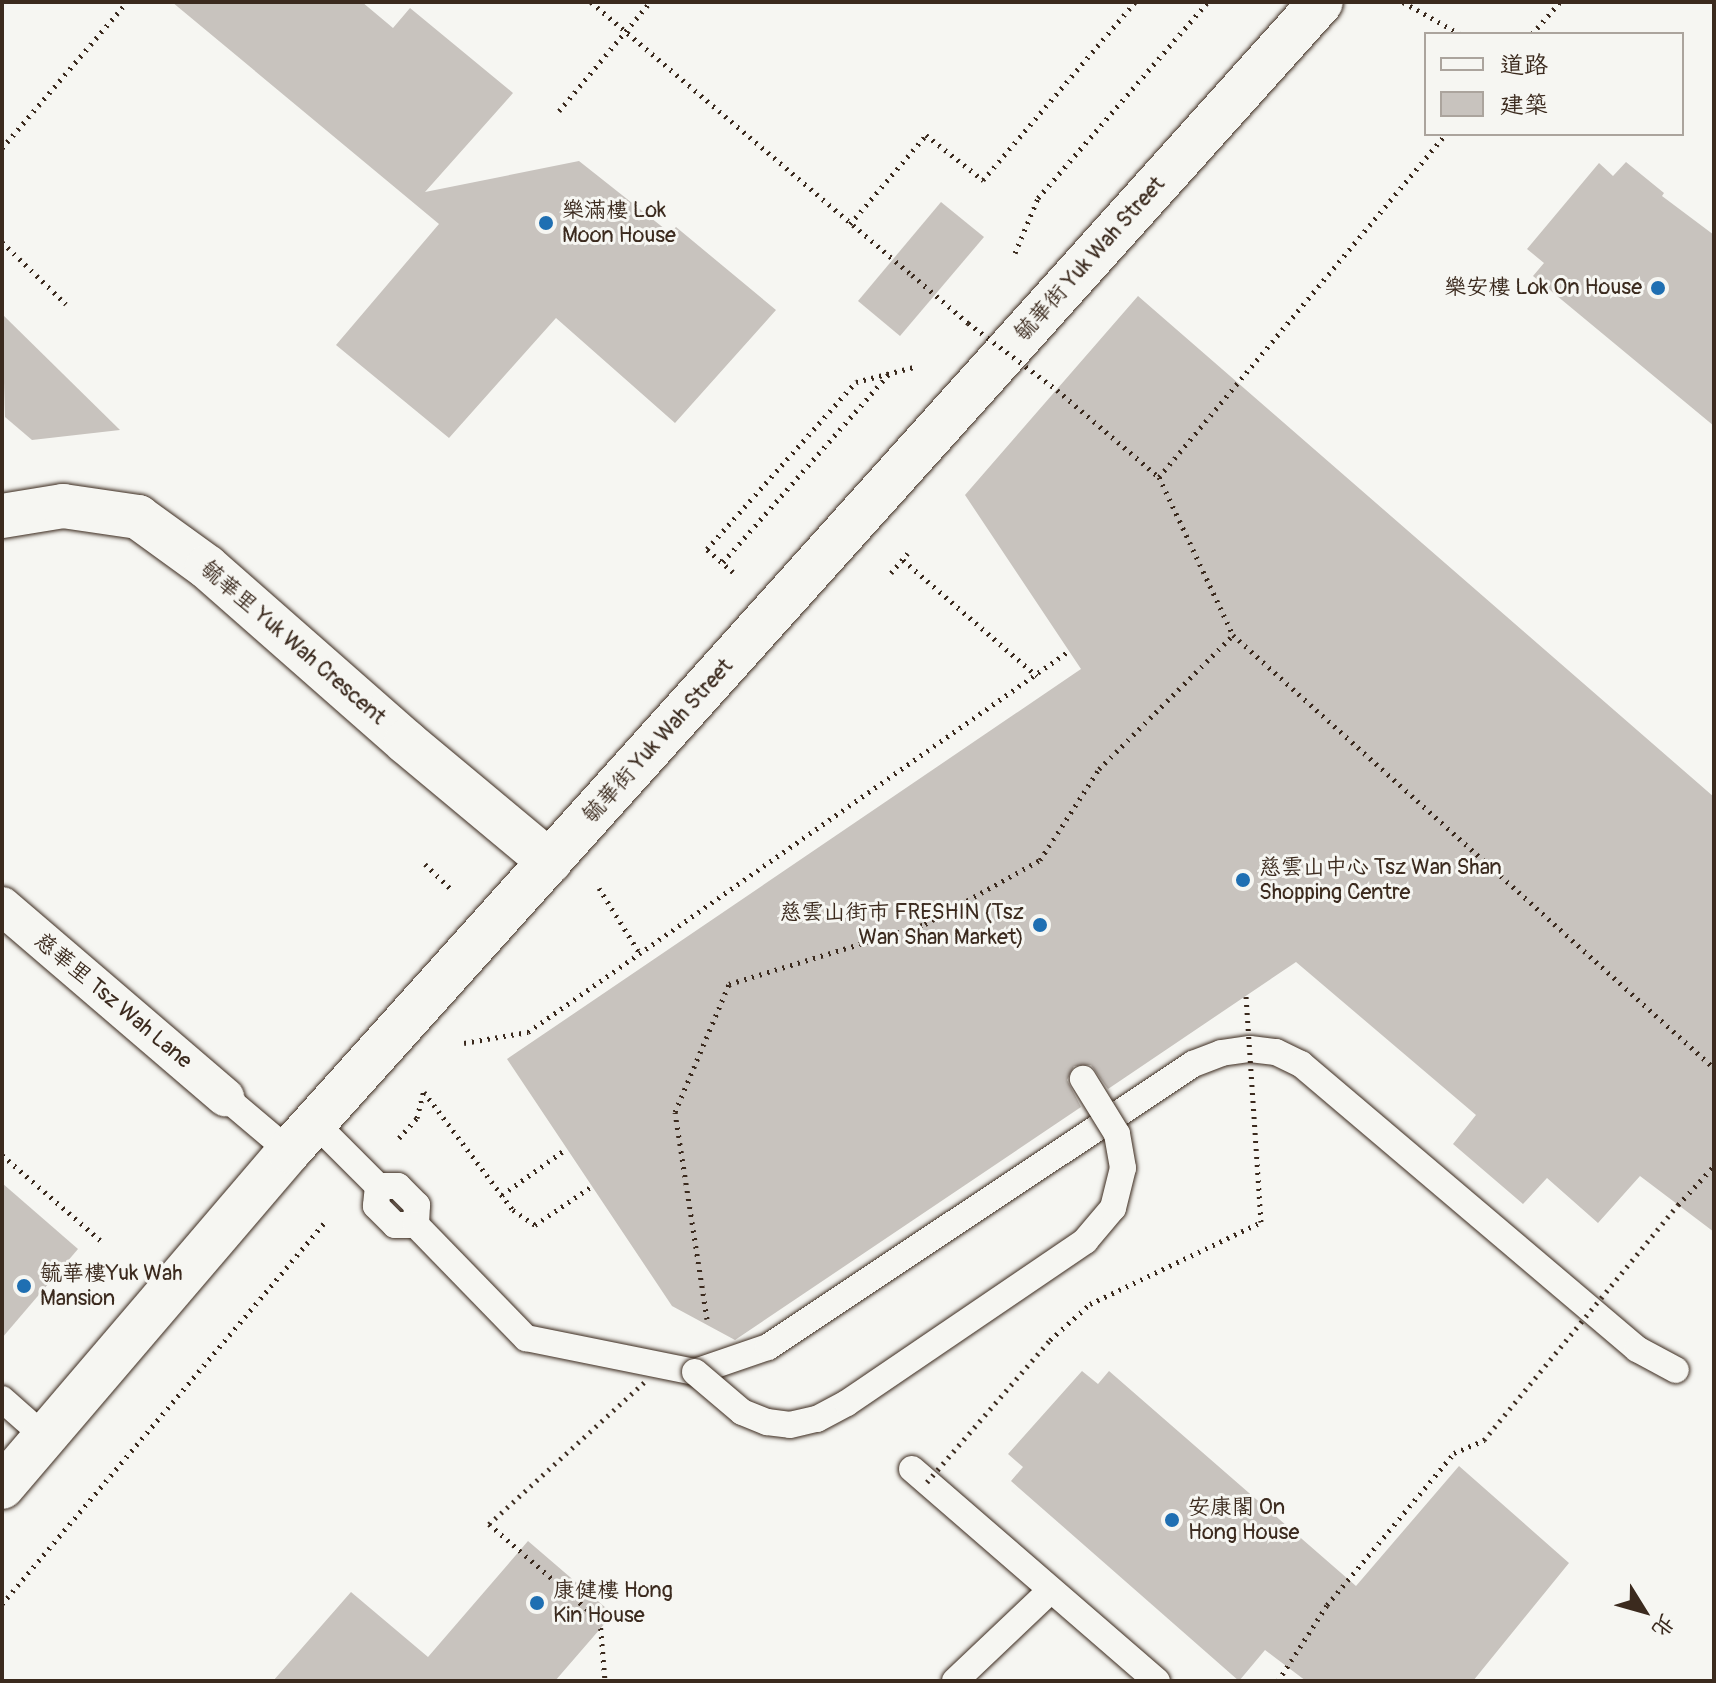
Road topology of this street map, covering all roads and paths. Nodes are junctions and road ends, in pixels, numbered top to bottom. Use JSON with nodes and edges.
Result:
{"nodes":[{"id":1,"x":127,"y":2,"type":"edge"},
{"id":2,"x":591,"y":2,"type":"edge"},
{"id":3,"x":650,"y":2,"type":"edge"},
{"id":4,"x":1135,"y":2,"type":"edge"},
{"id":5,"x":1208,"y":2,"type":"edge"},
{"id":6,"x":1321,"y":2,"type":"edge"},
{"id":7,"x":1403,"y":2,"type":"edge"},
{"id":8,"x":1560,"y":2,"type":"edge"},
{"id":9,"x":625,"y":31,"type":"junction"},
{"id":10,"x":1456,"y":32,"type":"edge"},
{"id":11,"x":1534,"y":32,"type":"edge"},
{"id":12,"x":559,"y":111,"type":"dead end"},
{"id":13,"x":1444,"y":136,"type":"edge"},
{"id":14,"x":2,"y":148,"type":"edge"},
{"id":15,"x":850,"y":224,"type":"junction"},
{"id":16,"x":2,"y":242,"type":"edge"},
{"id":17,"x":1010,"y":265,"type":"dead end"},
{"id":18,"x":66,"y":304,"type":"dead end"},
{"id":19,"x":977,"y":312,"type":"dead end"},
{"id":20,"x":968,"y":323,"type":"junction"},
{"id":21,"x":959,"y":333,"type":"dead end"},
{"id":22,"x":918,"y":366,"type":"dead end"},
{"id":23,"x":889,"y":374,"type":"junction"},
{"id":24,"x":1159,"y":477,"type":"junction"},
{"id":25,"x":2,"y":516,"type":"edge"},
{"id":26,"x":903,"y":560,"type":"dead end"},
{"id":27,"x":723,"y":562,"type":"junction"},
{"id":28,"x":730,"y":569,"type":"dead end"},
{"id":29,"x":1233,"y":635,"type":"junction"},
{"id":30,"x":1069,"y":651,"type":"dead end"},
{"id":31,"x":1037,"y":676,"type":"junction"},
{"id":32,"x":550,"y":862,"type":"junction"},
{"id":33,"x":597,"y":885,"type":"dead end"},
{"id":34,"x":2,"y":906,"type":"edge"},
{"id":35,"x":639,"y":952,"type":"junction"},
{"id":36,"x":460,"y":1044,"type":"dead end"},
{"id":37,"x":1714,"y":1068,"type":"edge"},
{"id":38,"x":1083,"y":1079,"type":"dead end"},
{"id":39,"x":427,"y":1081,"type":"dead end"},
{"id":40,"x":423,"y":1092,"type":"junction"},
{"id":41,"x":225,"y":1097,"type":"joint"},
{"id":42,"x":301,"y":1137,"type":"junction"},
{"id":43,"x":399,"y":1138,"type":"dead end"},
{"id":44,"x":566,"y":1149,"type":"dead end"},
{"id":45,"x":2,"y":1155,"type":"edge"},
{"id":46,"x":1714,"y":1166,"type":"edge"},
{"id":47,"x":592,"y":1186,"type":"dead end"},
{"id":48,"x":502,"y":1195,"type":"junction"},
{"id":49,"x":325,"y":1222,"type":"dead end"},
{"id":50,"x":100,"y":1240,"type":"dead end"},
{"id":51,"x":708,"y":1324,"type":"dead end"},
{"id":52,"x":1676,"y":1370,"type":"dead end"},
{"id":53,"x":695,"y":1372,"type":"junction"},
{"id":54,"x":650,"y":1376,"type":"dead end"},
{"id":55,"x":2,"y":1399,"type":"edge"},
{"id":56,"x":45,"y":1437,"type":"junction"},
{"id":57,"x":912,"y":1469,"type":"dead end"},
{"id":58,"x":2,"y":1487,"type":"edge"},
{"id":59,"x":1051,"y":1590,"type":"junction"},
{"id":60,"x":2,"y":1604,"type":"edge"},
{"id":61,"x":605,"y":1681,"type":"edge"},
{"id":62,"x":955,"y":1681,"type":"edge"},
{"id":63,"x":1157,"y":1681,"type":"edge"},
{"id":64,"x":1278,"y":1681,"type":"edge"}],
"edges":[{"from":1,"to":14,"type":"path"},
{"from":2,"to":9,"type":"path"},
{"from":3,"to":9,"type":"path"},
{"from":4,"to":15,"type":"path"},
{"from":5,"to":17,"type":"path"},
{"from":6,"to":32,"type":"street","name":"毓華街 Yuk Wah Street"},
{"from":7,"to":10,"type":"path"},
{"from":8,"to":11,"type":"path"},
{"from":9,"to":12,"type":"path"},
{"from":9,"to":15,"type":"path"},
{"from":13,"to":24,"type":"path"},
{"from":15,"to":20,"type":"path","bridge":true},
{"from":16,"to":18,"type":"path"},
{"from":19,"to":20,"type":"path"},
{"from":20,"to":21,"type":"path"},
{"from":20,"to":24,"type":"path","bridge":true},
{"from":22,"to":23,"type":"path"},
{"from":23,"to":27,"type":"path"},
{"from":23,"to":27,"type":"path"},
{"from":24,"to":29,"type":"path"},
{"from":25,"to":32,"type":"street","name":"毓華里 Yuk Wah Crescent"},
{"from":26,"to":31,"type":"path"},
{"from":27,"to":28,"type":"path"},
{"from":29,"to":37,"type":"path"},
{"from":29,"to":51,"type":"path"},
{"from":30,"to":31,"type":"path"},
{"from":31,"to":35,"type":"path"},
{"from":32,"to":42,"type":"street","name":"毓華街 Yuk Wah Street"},
{"from":33,"to":35,"type":"path"},
{"from":34,"to":41,"type":"street","name":"慈華里 Tsz Wah Lane"},
{"from":35,"to":36,"type":"path"},
{"from":38,"to":53,"type":"lane","bridge":true},
{"from":39,"to":40,"type":"path"},
{"from":40,"to":43,"type":"path"},
{"from":40,"to":48,"type":"path"},
{"from":41,"to":42,"type":"lane"},
{"from":42,"to":53,"type":"lane"},
{"from":42,"to":56,"type":"street","name":"毓華街 Yuk Wah Street"},
{"from":44,"to":48,"type":"path"},
{"from":45,"to":50,"type":"path"},
{"from":46,"to":64,"type":"path","bridge":true},
{"from":47,"to":48,"type":"path"},
{"from":49,"to":60,"type":"path"},
{"from":52,"to":53,"type":"lane"},
{"from":54,"to":61,"type":"path","bridge":true},
{"from":55,"to":56,"type":"lane"},
{"from":56,"to":58,"type":"street","name":"毓華街 Yuk Wah Street"},
{"from":57,"to":59,"type":"lane"},
{"from":59,"to":62,"type":"lane"},
{"from":59,"to":63,"type":"lane"}]}
